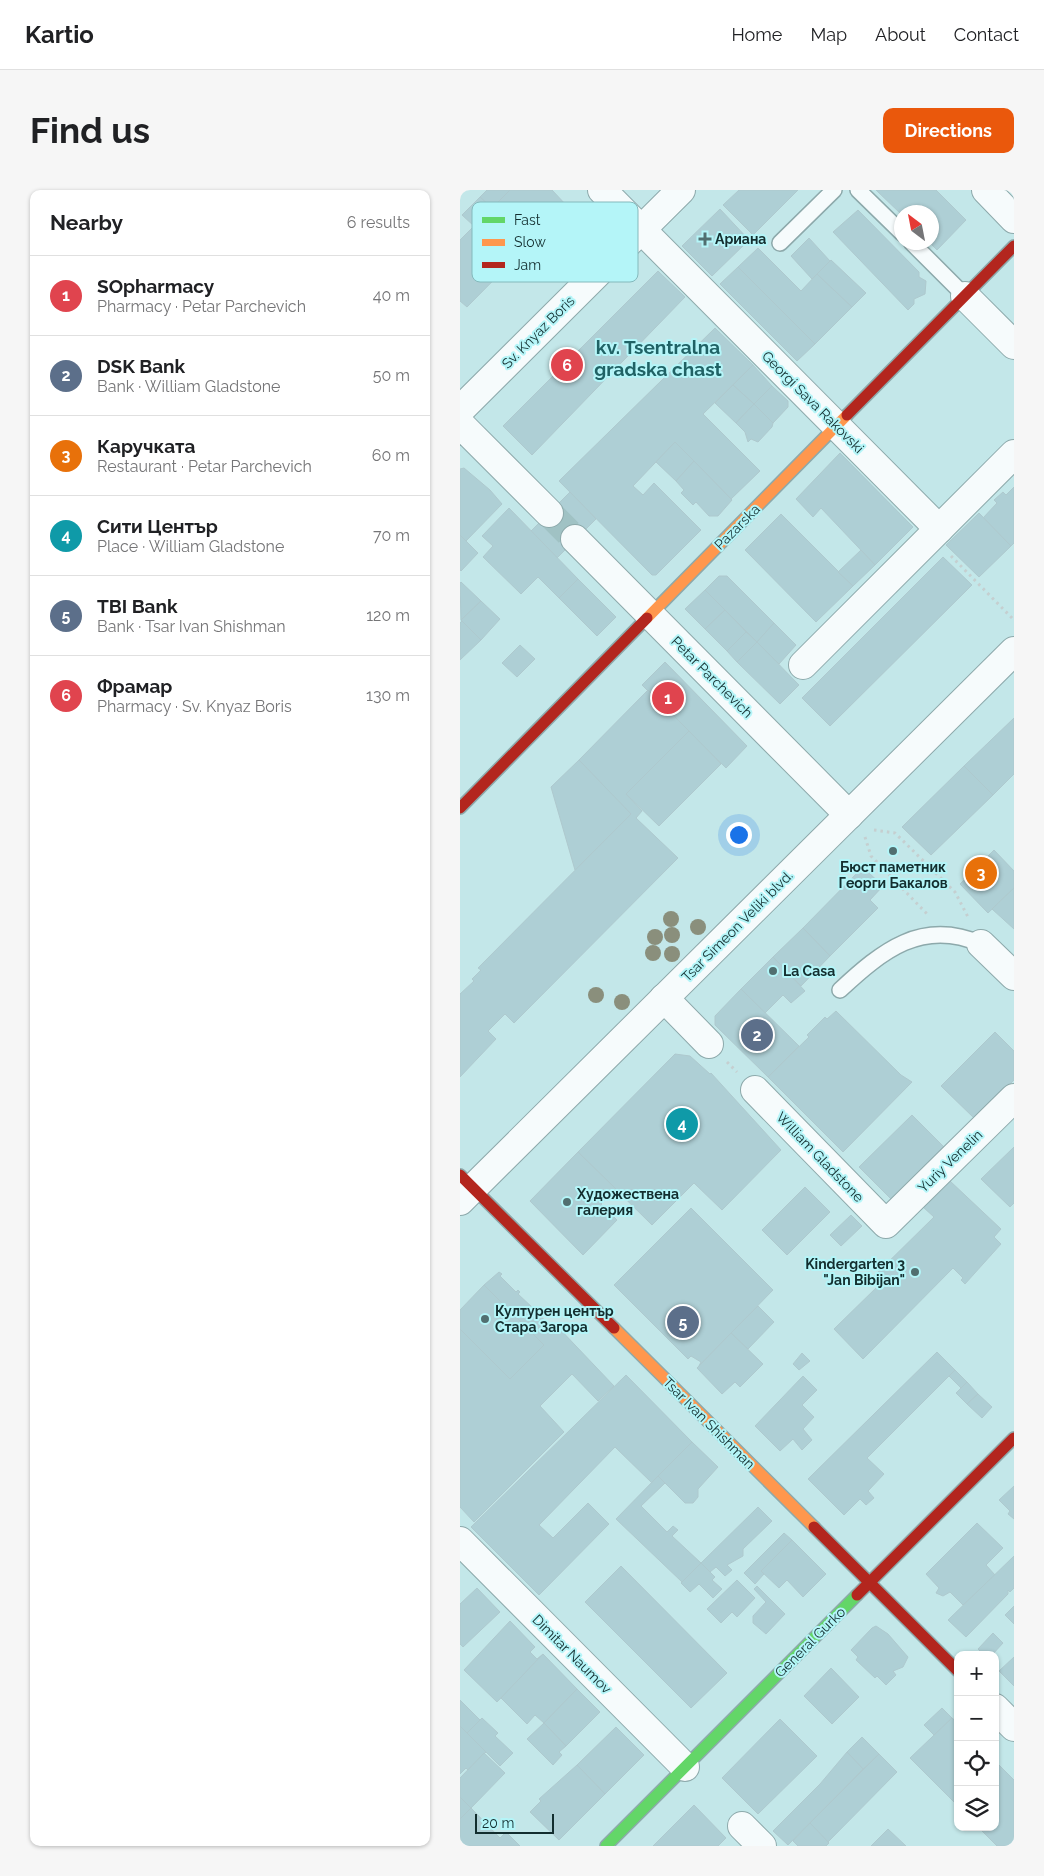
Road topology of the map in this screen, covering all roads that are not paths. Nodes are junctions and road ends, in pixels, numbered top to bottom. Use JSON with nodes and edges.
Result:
{"nodes":[{"id":1,"x":602,"y":190,"type":"edge"},
{"id":2,"x":681,"y":190,"type":"edge"},
{"id":3,"x":834,"y":190,"type":"edge"},
{"id":4,"x":858,"y":190,"type":"edge"},
{"id":5,"x":986,"y":190,"type":"edge"},
{"id":6,"x":614,"y":202,"type":"edge"},
{"id":7,"x":1014,"y":219,"type":"edge"},
{"id":8,"x":894,"y":225,"type":"edge"},
{"id":9,"x":638,"y":226,"type":"edge"},
{"id":10,"x":641,"y":229,"type":"junction"},
{"id":11,"x":638,"y":232,"type":"edge"},
{"id":12,"x":780,"y":243,"type":"dead end"},
{"id":13,"x":1014,"y":246,"type":"edge"},
{"id":14,"x":919,"y":250,"type":"edge"},
{"id":15,"x":588,"y":282,"type":"edge"},
{"id":16,"x":964,"y":296,"type":"junction"},
{"id":17,"x":1014,"y":345,"type":"edge"},
{"id":18,"x":460,"y":410,"type":"edge"},
{"id":19,"x":460,"y":424,"type":"edge"},
{"id":20,"x":837,"y":426,"type":"junction"},
{"id":21,"x":1014,"y":454,"type":"edge"},
{"id":22,"x":549,"y":513,"type":"tunnel mouth"},
{"id":23,"x":939,"y":529,"type":"junction"},
{"id":24,"x":575,"y":539,"type":"tunnel mouth"},
{"id":25,"x":650,"y":615,"type":"junction"},
{"id":26,"x":1014,"y":651,"type":"edge"},
{"id":27,"x":803,"y":665,"type":"dead end"},
{"id":28,"x":460,"y":808,"type":"edge"},
{"id":29,"x":856,"y":822,"type":"junction"},
{"id":30,"x":982,"y":944,"type":"joint"},
{"id":31,"x":1014,"y":976,"type":"edge"},
{"id":32,"x":840,"y":990,"type":"dead end"},
{"id":33,"x":664,"y":998,"type":"junction"},
{"id":34,"x":709,"y":1044,"type":"road end"},
{"id":35,"x":755,"y":1090,"type":"road end"},
{"id":36,"x":1014,"y":1098,"type":"edge"},
{"id":37,"x":464,"y":1188,"type":"edge"},
{"id":38,"x":886,"y":1224,"type":"joint"},
{"id":39,"x":1014,"y":1438,"type":"edge"},
{"id":40,"x":460,"y":1541,"type":"edge"},
{"id":41,"x":869,"y":1583,"type":"junction"},
{"id":42,"x":954,"y":1667,"type":"edge"},
{"id":43,"x":999,"y":1712,"type":"edge"},
{"id":44,"x":1014,"y":1727,"type":"edge"},
{"id":45,"x":685,"y":1767,"type":"junction"},
{"id":46,"x":742,"y":1826,"type":"dead end"},
{"id":47,"x":606,"y":1846,"type":"edge"},
{"id":48,"x":762,"y":1846,"type":"edge"}],
"edges":[{"from":1,"to":6,"type":"street","name":"Georgi Sava Rakovski"},
{"from":2,"to":10,"type":"street","name":"Sv. Knyaz Boris"},
{"from":3,"to":12,"type":"lane"},
{"from":4,"to":8,"type":"lane"},
{"from":5,"to":7,"type":"street"},
{"from":9,"to":10,"type":"street","name":"Georgi Sava Rakovski"},
{"from":10,"to":11,"type":"street","name":"Sv. Knyaz Boris"},
{"from":10,"to":20,"type":"street","name":"Georgi Sava Rakovski"},
{"from":13,"to":16,"type":"street","name":"Pazarska"},
{"from":14,"to":16,"type":"lane"},
{"from":15,"to":18,"type":"street","name":"Sv. Knyaz Boris"},
{"from":16,"to":17,"type":"street"},
{"from":16,"to":20,"type":"street","name":"Pazarska"},
{"from":19,"to":22,"type":"street"},
{"from":20,"to":23,"type":"street","name":"Georgi Sava Rakovski"},
{"from":20,"to":25,"type":"street","name":"Pazarska"},
{"from":21,"to":23,"type":"street"},
{"from":23,"to":27,"type":"street"},
{"from":24,"to":25,"type":"street","name":"Petar Parchevich"},
{"from":25,"to":28,"type":"street","name":"Pazarska"},
{"from":25,"to":29,"type":"street","name":"Petar Parchevich"},
{"from":26,"to":29,"type":"street","name":"Tsar Simeon Veliki blvd."},
{"from":29,"to":33,"type":"street","name":"Tsar Simeon Veliki blvd."},
{"from":30,"to":31,"type":"street"},
{"from":30,"to":32,"type":"lane"},
{"from":33,"to":34,"type":"street"},
{"from":33,"to":37,"type":"street","name":"Tsar Simeon Veliki blvd."},
{"from":35,"to":38,"type":"street","name":"William Gladstone"},
{"from":36,"to":38,"type":"street","name":"Yuriy Venelin"},
{"from":37,"to":41,"type":"street","name":"Tsar Ivan Shishman"},
{"from":39,"to":41,"type":"street","name":"General Gurko"},
{"from":40,"to":45,"type":"street","name":"Dimitar Naumov"},
{"from":41,"to":42,"type":"street","name":"Tsar Ivan Shishman"},
{"from":41,"to":45,"type":"street","name":"General Gurko"},
{"from":43,"to":44,"type":"street"},
{"from":45,"to":47,"type":"street","name":"General Gurko"},
{"from":46,"to":48,"type":"street"}]}
